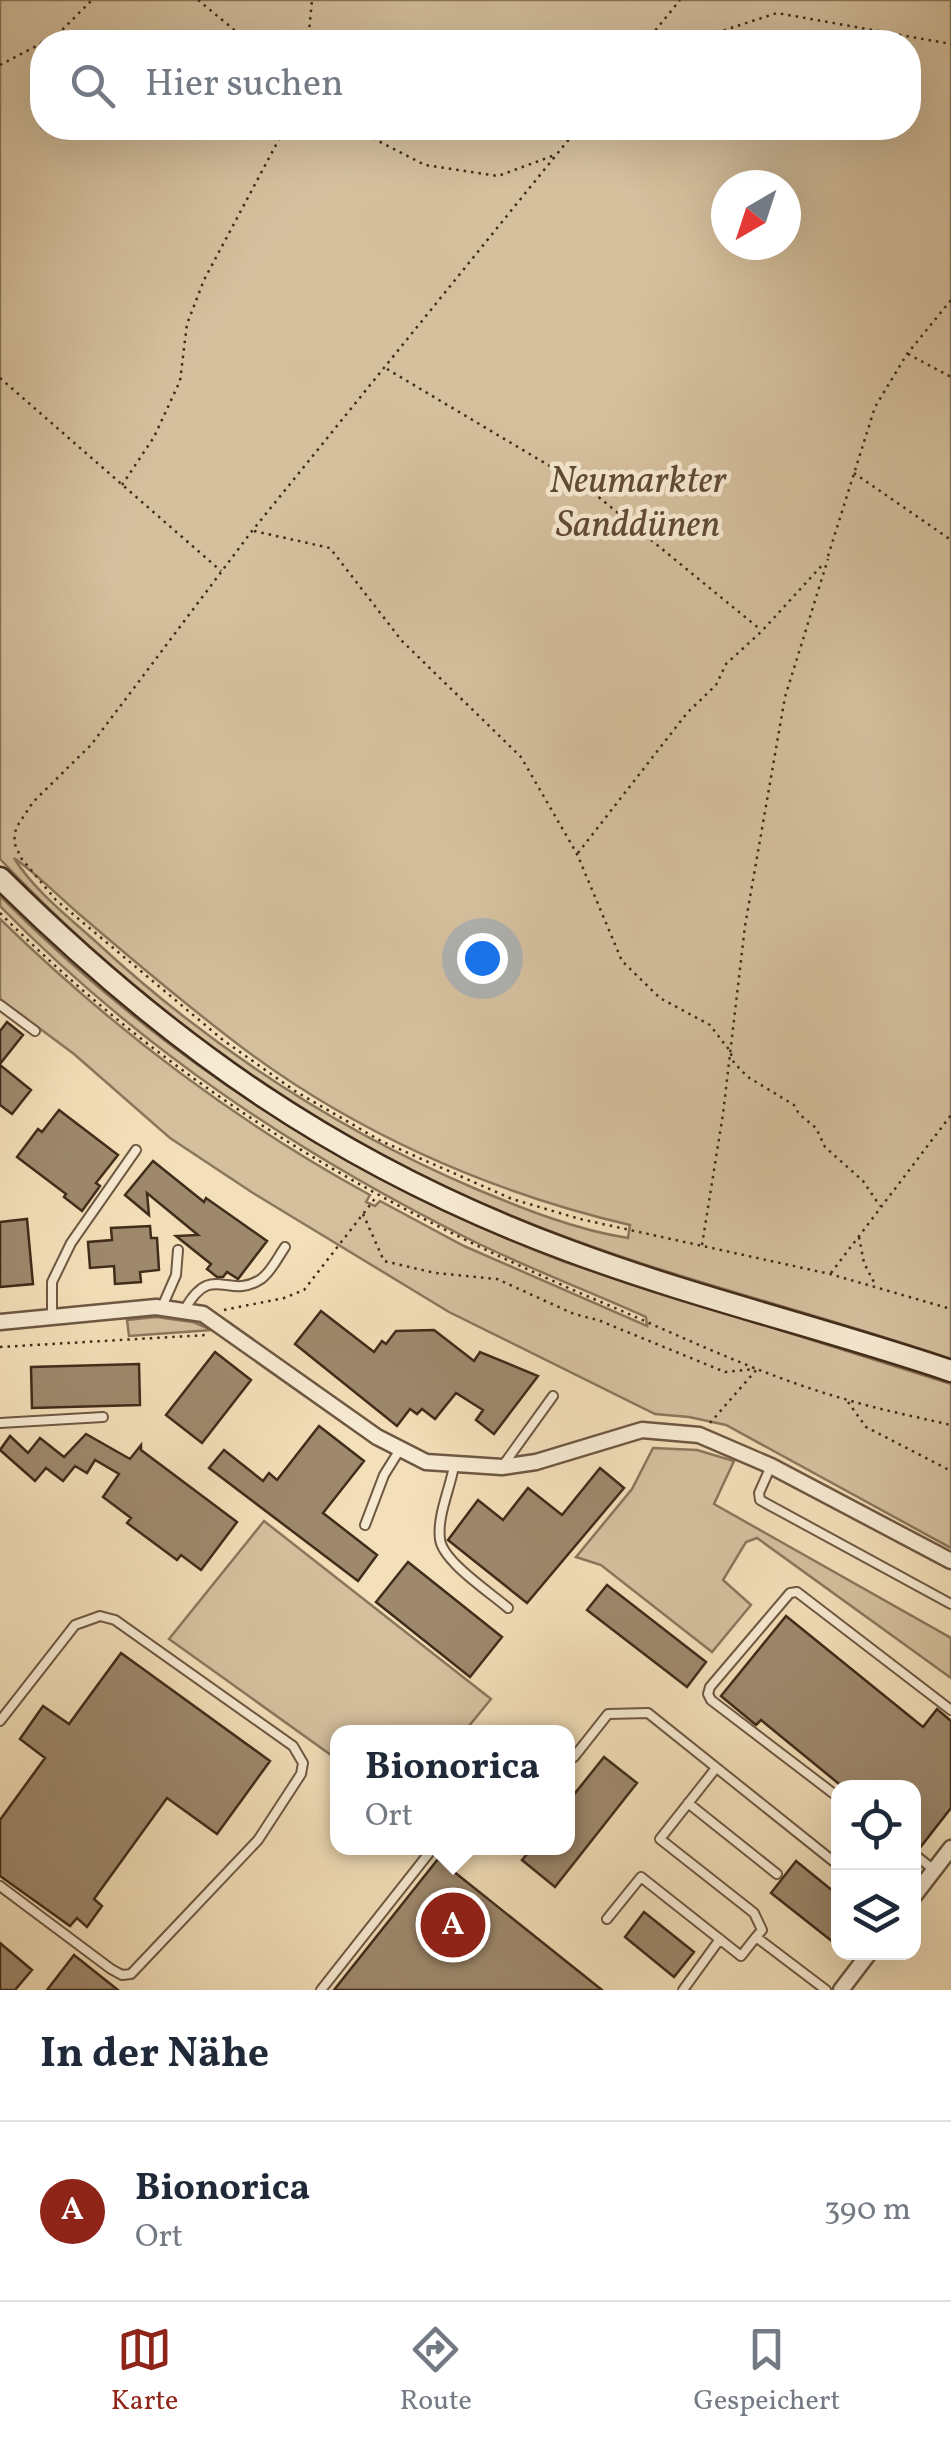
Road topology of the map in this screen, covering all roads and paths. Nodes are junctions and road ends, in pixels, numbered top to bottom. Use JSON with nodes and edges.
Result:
{"nodes":[{"id":1,"x":92,"y":0,"type":"edge"},
{"id":2,"x":198,"y":0,"type":"edge"},
{"id":3,"x":312,"y":0,"type":"edge"},
{"id":4,"x":680,"y":0,"type":"edge"},
{"id":5,"x":62,"y":30,"type":"edge"},
{"id":6,"x":234,"y":30,"type":"edge"},
{"id":7,"x":309,"y":30,"type":"edge"},
{"id":8,"x":656,"y":30,"type":"edge"},
{"id":9,"x":724,"y":30,"type":"edge"},
{"id":10,"x":875,"y":30,"type":"edge"},
{"id":11,"x":921,"y":38,"type":"edge"},
{"id":12,"x":951,"y":44,"type":"edge"},
{"id":13,"x":30,"y":50,"type":"edge"},
{"id":14,"x":0,"y":65,"type":"edge"},
{"id":15,"x":279,"y":140,"type":"edge"},
{"id":16,"x":376,"y":140,"type":"edge"},
{"id":17,"x":568,"y":140,"type":"edge"},
{"id":18,"x":556,"y":154,"type":"junction"},
{"id":19,"x":951,"y":300,"type":"edge"},
{"id":20,"x":907,"y":354,"type":"junction"},
{"id":21,"x":385,"y":368,"type":"junction"},
{"id":22,"x":951,"y":377,"type":"edge"},
{"id":23,"x":0,"y":378,"type":"edge"},
{"id":24,"x":854,"y":473,"type":"junction"},
{"id":25,"x":122,"y":485,"type":"junction"},
{"id":26,"x":252,"y":531,"type":"junction"},
{"id":27,"x":951,"y":540,"type":"edge"},
{"id":28,"x":828,"y":559,"type":"junction"},
{"id":29,"x":222,"y":572,"type":"junction"},
{"id":30,"x":762,"y":631,"type":"junction"},
{"id":31,"x":577,"y":854,"type":"junction"},
{"id":32,"x":0,"y":878,"type":"edge"},
{"id":33,"x":0,"y":1005,"type":"edge"},
{"id":34,"x":35,"y":1031,"type":"dead end"},
{"id":35,"x":730,"y":1051,"type":"junction"},
{"id":36,"x":951,"y":1115,"type":"edge"},
{"id":37,"x":136,"y":1150,"type":"dead end"},
{"id":38,"x":378,"y":1195,"type":"dead end"},
{"id":39,"x":880,"y":1206,"type":"junction"},
{"id":40,"x":363,"y":1214,"type":"junction"},
{"id":41,"x":859,"y":1235,"type":"junction"},
{"id":42,"x":286,"y":1247,"type":"dead end"},
{"id":43,"x":702,"y":1247,"type":"junction"},
{"id":44,"x":178,"y":1250,"type":"dead end"},
{"id":45,"x":830,"y":1274,"type":"junction"},
{"id":46,"x":876,"y":1288,"type":"junction"},
{"id":47,"x":162,"y":1307,"type":"junction"},
{"id":48,"x":185,"y":1309,"type":"junction"},
{"id":49,"x":951,"y":1309,"type":"edge"},
{"id":50,"x":203,"y":1314,"type":"junction"},
{"id":51,"x":52,"y":1317,"type":"junction"},
{"id":52,"x":0,"y":1322,"type":"edge"},
{"id":53,"x":232,"y":1333,"type":"junction"},
{"id":54,"x":0,"y":1347,"type":"edge"},
{"id":55,"x":951,"y":1371,"type":"edge"},
{"id":56,"x":553,"y":1396,"type":"dead end"},
{"id":57,"x":847,"y":1400,"type":"dead end"},
{"id":58,"x":102,"y":1417,"type":"dead end"},
{"id":59,"x":0,"y":1423,"type":"edge"},
{"id":60,"x":699,"y":1435,"type":"junction"},
{"id":61,"x":399,"y":1450,"type":"junction"},
{"id":62,"x":454,"y":1466,"type":"junction"},
{"id":63,"x":771,"y":1466,"type":"junction"},
{"id":64,"x":502,"y":1468,"type":"junction"},
{"id":65,"x":951,"y":1472,"type":"edge"},
{"id":66,"x":365,"y":1526,"type":"dead end"},
{"id":67,"x":951,"y":1561,"type":"edge"},
{"id":68,"x":951,"y":1604,"type":"edge"},
{"id":69,"x":508,"y":1608,"type":"dead end"},
{"id":70,"x":0,"y":1696,"type":"edge"},
{"id":71,"x":10,"y":1705,"type":"junction"},
{"id":72,"x":951,"y":1710,"type":"edge"},
{"id":73,"x":0,"y":1721,"type":"edge"},
{"id":74,"x":575,"y":1756,"type":"edge"},
{"id":75,"x":716,"y":1768,"type":"junction"},
{"id":76,"x":831,"y":1792,"type":"edge"},
{"id":77,"x":688,"y":1804,"type":"junction"},
{"id":78,"x":951,"y":1848,"type":"edge"},
{"id":79,"x":427,"y":1855,"type":"edge"},
{"id":80,"x":831,"y":1858,"type":"edge"},
{"id":81,"x":921,"y":1860,"type":"edge"},
{"id":82,"x":934,"y":1870,"type":"junction"},
{"id":83,"x":777,"y":1874,"type":"dead end"},
{"id":84,"x":0,"y":1886,"type":"edge"},
{"id":85,"x":921,"y":1887,"type":"edge"},
{"id":86,"x":607,"y":1919,"type":"dead end"},
{"id":87,"x":756,"y":1937,"type":"junction"},
{"id":88,"x":720,"y":1939,"type":"junction"},
{"id":89,"x":864,"y":1960,"type":"edge"},
{"id":90,"x":321,"y":1990,"type":"edge"},
{"id":91,"x":683,"y":1990,"type":"edge"},
{"id":92,"x":826,"y":1990,"type":"edge"},
{"id":93,"x":841,"y":1990,"type":"edge"}],
"edges":[{"from":1,"to":5,"type":"path"},
{"from":2,"to":6,"type":"path"},
{"from":3,"to":7,"type":"path"},
{"from":4,"to":8,"type":"path"},
{"from":9,"to":10,"type":"path"},
{"from":11,"to":12,"type":"path"},
{"from":13,"to":14,"type":"path"},
{"from":15,"to":25,"type":"path"},
{"from":16,"to":18,"type":"path"},
{"from":17,"to":18,"type":"path"},
{"from":18,"to":21,"type":"path"},
{"from":19,"to":20,"type":"path"},
{"from":20,"to":22,"type":"path"},
{"from":20,"to":24,"type":"path"},
{"from":21,"to":26,"type":"path"},
{"from":21,"to":30,"type":"path"},
{"from":23,"to":25,"type":"path"},
{"from":24,"to":27,"type":"path"},
{"from":24,"to":28,"type":"path"},
{"from":25,"to":29,"type":"path"},
{"from":26,"to":29,"type":"path"},
{"from":26,"to":31,"type":"path"},
{"from":28,"to":30,"type":"path"},
{"from":28,"to":35,"type":"path"},
{"from":29,"to":43,"type":"path"},
{"from":30,"to":31,"type":"path"},
{"from":31,"to":35,"type":"path"},
{"from":32,"to":55,"type":"main road"},
{"from":33,"to":34,"type":"lane"},
{"from":35,"to":39,"type":"path"},
{"from":35,"to":43,"type":"path"},
{"from":36,"to":39,"type":"path"},
{"from":37,"to":51,"type":"lane"},
{"from":38,"to":40,"type":"path"},
{"from":39,"to":41,"type":"path"},
{"from":40,"to":50,"type":"path"},
{"from":40,"to":60,"type":"path"},
{"from":41,"to":45,"type":"path"},
{"from":41,"to":46,"type":"path"},
{"from":42,"to":48,"type":"lane"},
{"from":43,"to":45,"type":"path"},
{"from":44,"to":47,"type":"lane"},
{"from":45,"to":46,"type":"path"},
{"from":46,"to":49,"type":"path"},
{"from":47,"to":48,"type":"street"},
{"from":47,"to":51,"type":"street"},
{"from":48,"to":50,"type":"street"},
{"from":50,"to":53,"type":"street"},
{"from":51,"to":52,"type":"street"},
{"from":53,"to":54,"type":"path"},
{"from":53,"to":61,"type":"street"},
{"from":56,"to":64,"type":"lane"},
{"from":57,"to":65,"type":"path"},
{"from":58,"to":59,"type":"lane"},
{"from":60,"to":63,"type":"street"},
{"from":60,"to":64,"type":"street"},
{"from":61,"to":62,"type":"street"},
{"from":61,"to":66,"type":"lane"},
{"from":62,"to":64,"type":"street"},
{"from":62,"to":69,"type":"lane"},
{"from":63,"to":67,"type":"street"},
{"from":63,"to":68,"type":"lane"},
{"from":70,"to":71,"type":"lane"},
{"from":71,"to":73,"type":"lane"},
{"from":71,"to":84,"type":"lane"},
{"from":72,"to":76,"type":"lane"},
{"from":74,"to":75,"type":"lane"},
{"from":75,"to":77,"type":"lane"},
{"from":75,"to":80,"type":"lane"},
{"from":77,"to":83,"type":"lane"},
{"from":77,"to":87,"type":"lane"},
{"from":78,"to":82,"type":"street"},
{"from":79,"to":90,"type":"lane"},
{"from":81,"to":82,"type":"lane"},
{"from":82,"to":85,"type":"street"},
{"from":86,"to":88,"type":"lane"},
{"from":87,"to":88,"type":"lane"},
{"from":87,"to":92,"type":"lane"},
{"from":88,"to":91,"type":"lane"},
{"from":89,"to":93,"type":"street"}]}
